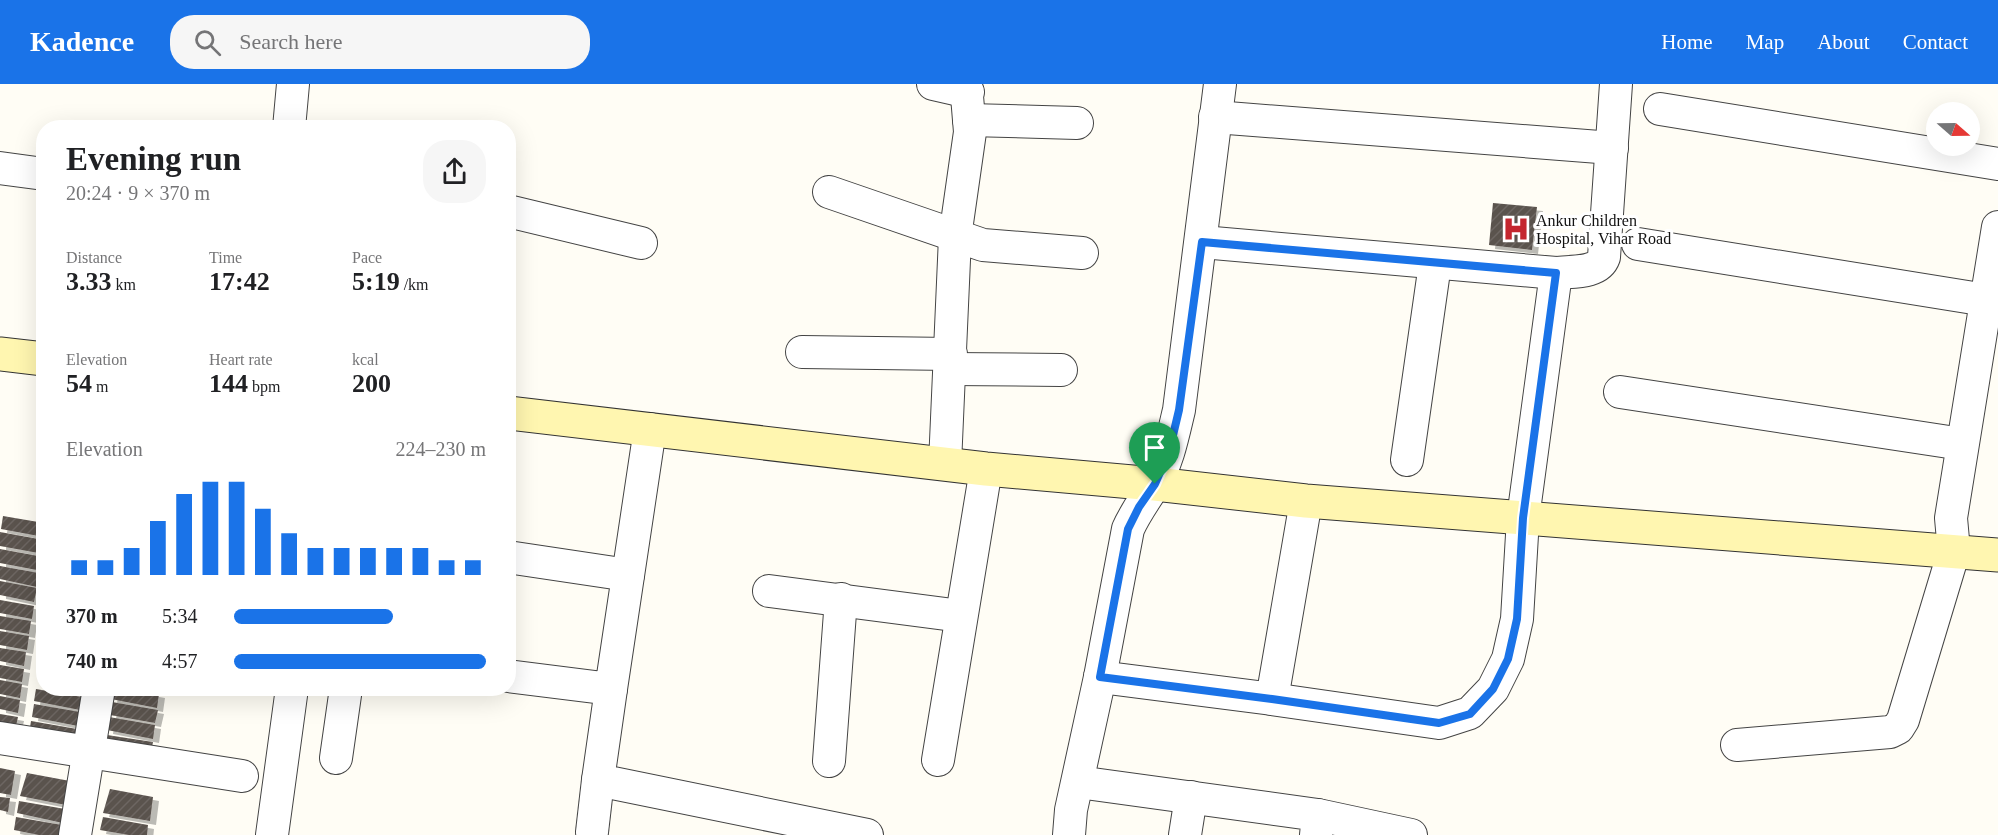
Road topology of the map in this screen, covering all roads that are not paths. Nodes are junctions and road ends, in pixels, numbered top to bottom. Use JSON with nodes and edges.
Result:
{"nodes":[{"id":1,"x":293,"y":84,"type":"edge"},
{"id":2,"x":933,"y":84,"type":"edge"},
{"id":3,"x":1220,"y":84,"type":"edge"},
{"id":4,"x":1616,"y":84,"type":"edge"},
{"id":5,"x":968,"y":99,"type":"edge"},
{"id":6,"x":1660,"y":109,"type":"dead end"},
{"id":7,"x":1215,"y":117,"type":"junction"},
{"id":8,"x":290,"y":120,"type":"edge"},
{"id":9,"x":1077,"y":123,"type":"dead end"},
{"id":10,"x":1612,"y":148,"type":"junction"},
{"id":11,"x":1998,"y":164,"type":"edge"},
{"id":12,"x":0,"y":168,"type":"edge"},
{"id":13,"x":36,"y":173,"type":"edge"},
{"id":14,"x":829,"y":192,"type":"dead end"},
{"id":15,"x":516,"y":213,"type":"edge"},
{"id":16,"x":1998,"y":227,"type":"edge"},
{"id":17,"x":955,"y":237,"type":"junction"},
{"id":18,"x":1202,"y":242,"type":"junction"},
{"id":19,"x":641,"y":243,"type":"dead end"},
{"id":20,"x":1638,"y":244,"type":"dead end"},
{"id":21,"x":1082,"y":253,"type":"dead end"},
{"id":22,"x":1435,"y":264,"type":"junction"},
{"id":23,"x":1556,"y":273,"type":"junction"},
{"id":24,"x":1986,"y":300,"type":"junction"},
{"id":25,"x":1989,"y":340,"type":"edge"},
{"id":26,"x":802,"y":352,"type":"dead end"},
{"id":27,"x":0,"y":354,"type":"edge"},
{"id":28,"x":36,"y":358,"type":"edge"},
{"id":29,"x":950,"y":361,"type":"junction"},
{"id":30,"x":1061,"y":370,"type":"dead end"},
{"id":31,"x":1620,"y":392,"type":"dead end"},
{"id":32,"x":516,"y":414,"type":"edge"},
{"id":33,"x":650,"y":429,"type":"junction"},
{"id":34,"x":1962,"y":444,"type":"junction"},
{"id":35,"x":1407,"y":460,"type":"dead end"},
{"id":36,"x":945,"y":464,"type":"junction"},
{"id":37,"x":986,"y":469,"type":"junction"},
{"id":38,"x":1155,"y":484,"type":"junction"},
{"id":39,"x":1306,"y":501,"type":"junction"},
{"id":40,"x":1523,"y":518,"type":"junction"},
{"id":41,"x":1954,"y":551,"type":"junction"},
{"id":42,"x":1998,"y":555,"type":"edge"},
{"id":43,"x":516,"y":558,"type":"edge"},
{"id":44,"x":628,"y":575,"type":"junction"},
{"id":45,"x":770,"y":591,"type":"dead end"},
{"id":46,"x":841,"y":599,"type":"junction"},
{"id":47,"x":961,"y":616,"type":"junction"},
{"id":48,"x":516,"y":677,"type":"edge"},
{"id":49,"x":1100,"y":677,"type":"junction"},
{"id":50,"x":611,"y":689,"type":"junction"},
{"id":51,"x":98,"y":696,"type":"edge"},
{"id":52,"x":291,"y":696,"type":"edge"},
{"id":53,"x":345,"y":696,"type":"edge"},
{"id":54,"x":1272,"y":699,"type":"junction"},
{"id":55,"x":0,"y":738,"type":"edge"},
{"id":56,"x":1737,"y":745,"type":"dead end"},
{"id":57,"x":89,"y":752,"type":"junction"},
{"id":58,"x":336,"y":758,"type":"dead end"},
{"id":59,"x":938,"y":760,"type":"dead end"},
{"id":60,"x":829,"y":761,"type":"dead end"},
{"id":61,"x":242,"y":776,"type":"dead end"},
{"id":62,"x":598,"y":780,"type":"junction"},
{"id":63,"x":1078,"y":782,"type":"junction"},
{"id":64,"x":1191,"y":797,"type":"junction"},
{"id":65,"x":1317,"y":825,"type":"edge"},
{"id":66,"x":790,"y":827,"type":"edge"},
{"id":67,"x":592,"y":832,"type":"dead end"},
{"id":68,"x":75,"y":835,"type":"edge"},
{"id":69,"x":272,"y":835,"type":"edge"},
{"id":70,"x":867,"y":835,"type":"edge"},
{"id":71,"x":1069,"y":835,"type":"edge"},
{"id":72,"x":1185,"y":835,"type":"edge"},
{"id":73,"x":1410,"y":835,"type":"edge"}],
"edges":[{"from":1,"to":8,"type":"street"},
{"from":2,"to":5,"type":"street"},
{"from":3,"to":7,"type":"street"},
{"from":4,"to":10,"type":"street"},
{"from":5,"to":9,"type":"street"},
{"from":5,"to":17,"type":"street"},
{"from":6,"to":11,"type":"street"},
{"from":7,"to":10,"type":"street"},
{"from":7,"to":18,"type":"street"},
{"from":10,"to":23,"type":"street"},
{"from":12,"to":13,"type":"street"},
{"from":14,"to":17,"type":"street"},
{"from":15,"to":19,"type":"street"},
{"from":16,"to":24,"type":"street"},
{"from":17,"to":21,"type":"street"},
{"from":17,"to":29,"type":"street"},
{"from":18,"to":22,"type":"street"},
{"from":18,"to":38,"type":"street"},
{"from":20,"to":24,"type":"street"},
{"from":22,"to":23,"type":"street"},
{"from":22,"to":35,"type":"street"},
{"from":23,"to":40,"type":"street"},
{"from":24,"to":25,"type":"street"},
{"from":25,"to":34,"type":"street"},
{"from":26,"to":29,"type":"street"},
{"from":27,"to":28,"type":"street"},
{"from":29,"to":30,"type":"street"},
{"from":29,"to":36,"type":"street"},
{"from":31,"to":34,"type":"street"},
{"from":32,"to":33,"type":"street"},
{"from":33,"to":36,"type":"street"},
{"from":33,"to":44,"type":"street"},
{"from":34,"to":41,"type":"street"},
{"from":36,"to":37,"type":"street"},
{"from":37,"to":38,"type":"street"},
{"from":37,"to":47,"type":"street"},
{"from":38,"to":39,"type":"street"},
{"from":38,"to":49,"type":"street"},
{"from":39,"to":40,"type":"street"},
{"from":39,"to":54,"type":"street"},
{"from":40,"to":41,"type":"street"},
{"from":40,"to":54,"type":"street"},
{"from":41,"to":42,"type":"street"},
{"from":41,"to":56,"type":"street"},
{"from":43,"to":44,"type":"street"},
{"from":44,"to":50,"type":"street"},
{"from":45,"to":46,"type":"street"},
{"from":46,"to":47,"type":"street"},
{"from":46,"to":60,"type":"street"},
{"from":47,"to":59,"type":"street"},
{"from":48,"to":50,"type":"street"},
{"from":49,"to":54,"type":"street"},
{"from":49,"to":63,"type":"street"},
{"from":50,"to":62,"type":"street"},
{"from":51,"to":57,"type":"street"},
{"from":52,"to":69,"type":"street"},
{"from":53,"to":58,"type":"street"},
{"from":55,"to":57,"type":"street"},
{"from":57,"to":61,"type":"street"},
{"from":57,"to":68,"type":"street"},
{"from":62,"to":66,"type":"street"},
{"from":62,"to":67,"type":"street"},
{"from":63,"to":64,"type":"street"},
{"from":63,"to":71,"type":"street"},
{"from":64,"to":65,"type":"street"},
{"from":64,"to":72,"type":"street"},
{"from":65,"to":73,"type":"street"},
{"from":66,"to":70,"type":"street"}]}
